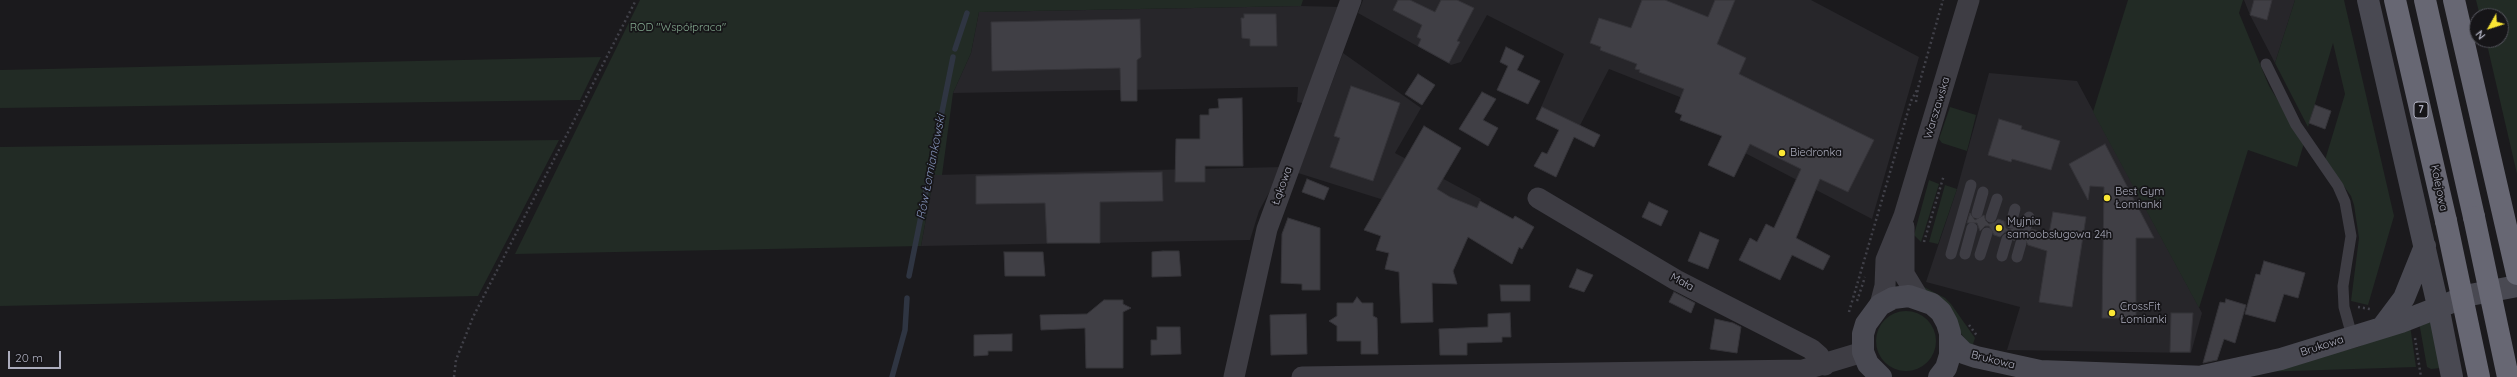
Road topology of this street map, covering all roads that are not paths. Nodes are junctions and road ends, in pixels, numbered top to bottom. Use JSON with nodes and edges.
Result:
{"nodes":[{"id":1,"x":1351,"y":0,"type":"edge"},
{"id":2,"x":1969,"y":0,"type":"edge"},
{"id":3,"x":2368,"y":0,"type":"edge"},
{"id":4,"x":2396,"y":0,"type":"edge"},
{"id":5,"x":2425,"y":0,"type":"edge"},
{"id":6,"x":2454,"y":0,"type":"edge"},
{"id":7,"x":2266,"y":64,"type":"dead end"},
{"id":8,"x":1971,"y":185,"type":"dead end"},
{"id":9,"x":1983,"y":192,"type":"dead end"},
{"id":10,"x":2500,"y":194,"type":"junction"},
{"id":11,"x":1538,"y":198,"type":"dead end"},
{"id":12,"x":1997,"y":199,"type":"dead end"},
{"id":13,"x":2016,"y":210,"type":"dead end"},
{"id":14,"x":1977,"y":213,"type":"dead end"},
{"id":15,"x":1904,"y":216,"type":"junction"},
{"id":16,"x":1991,"y":217,"type":"dead end"},
{"id":17,"x":2517,"y":218,"type":"edge"},
{"id":18,"x":2011,"y":223,"type":"dead end"},
{"id":19,"x":1972,"y":228,"type":"dead end"},
{"id":20,"x":1987,"y":233,"type":"dead end"},
{"id":21,"x":2007,"y":238,"type":"dead end"},
{"id":22,"x":2021,"y":243,"type":"dead end"},
{"id":23,"x":2425,"y":246,"type":"junction"},
{"id":24,"x":1951,"y":254,"type":"dead end"},
{"id":25,"x":1965,"y":254,"type":"dead end"},
{"id":26,"x":1980,"y":255,"type":"dead end"},
{"id":27,"x":2002,"y":256,"type":"dead end"},
{"id":28,"x":2017,"y":256,"type":"dead end"},
{"id":29,"x":2517,"y":274,"type":"edge"},
{"id":30,"x":2517,"y":286,"type":"edge"},
{"id":31,"x":1918,"y":297,"type":"junction"},
{"id":32,"x":1880,"y":305,"type":"junction"},
{"id":33,"x":2438,"y":306,"type":"junction"},
{"id":34,"x":2377,"y":317,"type":"junction"},
{"id":35,"x":2352,"y":336,"type":"junction"},
{"id":36,"x":1951,"y":340,"type":"junction"},
{"id":37,"x":1869,"y":367,"type":"edge"},
{"id":38,"x":2517,"y":368,"type":"edge"},
{"id":39,"x":1820,"y":370,"type":"edge"},
{"id":40,"x":2032,"y":374,"type":"edge"},
{"id":41,"x":2205,"y":376,"type":"edge"},
{"id":42,"x":1234,"y":377,"type":"edge"},
{"id":43,"x":1302,"y":377,"type":"edge"},
{"id":44,"x":1939,"y":377,"type":"edge"},
{"id":45,"x":2452,"y":377,"type":"edge"},
{"id":46,"x":2479,"y":377,"type":"edge"},
{"id":47,"x":2493,"y":377,"type":"edge"},
{"id":48,"x":2508,"y":377,"type":"edge"}],
"edges":[{"from":1,"to":42,"type":"street","name":"Łąkowa"},
{"from":2,"to":15,"type":"street","name":"Warszawska"},
{"from":3,"to":23,"type":"street"},
{"from":4,"to":46,"type":"highway","name":"Kolejowa","number":"7","bridge":true},
{"from":5,"to":48,"type":"highway","bridge":true},
{"from":6,"to":10,"type":"highway"},
{"from":7,"to":35,"type":"lane"},
{"from":8,"to":24,"type":"lane"},
{"from":9,"to":14,"type":"lane"},
{"from":10,"to":17,"type":"highway"},
{"from":10,"to":29,"type":"highway"},
{"from":11,"to":39,"type":"street","name":"Mała"},
{"from":12,"to":16,"type":"lane"},
{"from":13,"to":18,"type":"lane"},
{"from":15,"to":31,"type":"street","name":"Warszawska"},
{"from":15,"to":32,"type":"street","name":"Warszawska"},
{"from":19,"to":25,"type":"lane"},
{"from":20,"to":26,"type":"lane"},
{"from":21,"to":27,"type":"lane"},
{"from":22,"to":28,"type":"lane"},
{"from":23,"to":33,"type":"street"},
{"from":23,"to":34,"type":"street"},
{"from":30,"to":33,"type":"street","name":"Brukowa"},
{"from":31,"to":32,"type":"street"},
{"from":31,"to":36,"type":"street"},
{"from":32,"to":37,"type":"street"},
{"from":33,"to":34,"type":"street","name":"Brukowa"},
{"from":33,"to":45,"type":"street"},
{"from":34,"to":35,"type":"street","name":"Brukowa"},
{"from":35,"to":41,"type":"street","name":"Brukowa"},
{"from":36,"to":40,"type":"street","name":"Brukowa"},
{"from":36,"to":44,"type":"street"},
{"from":37,"to":39,"type":"street"},
{"from":38,"to":47,"type":"street"},
{"from":39,"to":43,"type":"street"},
{"from":40,"to":41,"type":"street","name":"Brukowa"}]}
